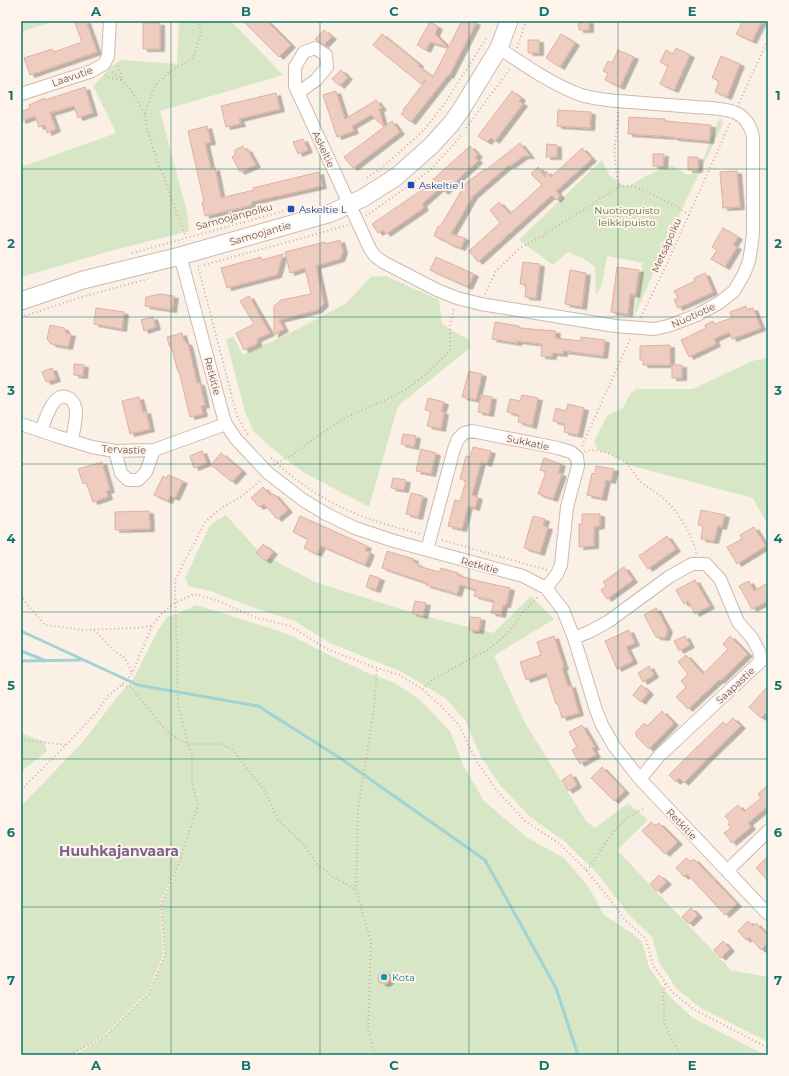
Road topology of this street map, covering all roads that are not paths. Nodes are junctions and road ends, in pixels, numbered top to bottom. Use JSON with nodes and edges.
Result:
{"nodes":[{"id":1,"x":110,"y":21,"type":"edge"},
{"id":2,"x":509,"y":21,"type":"edge"},
{"id":3,"x":499,"y":48,"type":"junction"},
{"id":4,"x":298,"y":93,"type":"dead end"},
{"id":5,"x":21,"y":94,"type":"edge"},
{"id":6,"x":350,"y":205,"type":"junction"},
{"id":7,"x":180,"y":256,"type":"junction"},
{"id":8,"x":21,"y":301,"type":"edge"},
{"id":9,"x":21,"y":424,"type":"edge"},
{"id":10,"x":226,"y":424,"type":"junction"},
{"id":11,"x":41,"y":431,"type":"junction"},
{"id":12,"x":72,"y":441,"type":"junction"},
{"id":13,"x":115,"y":450,"type":"junction"},
{"id":14,"x":154,"y":450,"type":"junction"},
{"id":15,"x":427,"y":550,"type":"junction"},
{"id":16,"x":546,"y":588,"type":"junction"},
{"id":17,"x":574,"y":638,"type":"junction"},
{"id":18,"x":640,"y":779,"type":"junction"},
{"id":19,"x":768,"y":831,"type":"edge"},
{"id":20,"x":727,"y":871,"type":"junction"},
{"id":21,"x":768,"y":914,"type":"edge"}],
"edges":[{"from":1,"to":5,"type":"street","name":"Laavutie"},
{"from":2,"to":3,"type":"street","name":"Samoojantie"},
{"from":3,"to":6,"type":"street","name":"Samoojantie"},
{"from":3,"to":6,"type":"street","name":"Nuotiotie"},
{"from":4,"to":6,"type":"street","name":"Askeltie"},
{"from":6,"to":7,"type":"street","name":"Samoojantie"},
{"from":7,"to":8,"type":"street","name":"Samoojantie"},
{"from":7,"to":10,"type":"street","name":"Retkitie"},
{"from":9,"to":11,"type":"street","name":"Tervastie"},
{"from":10,"to":14,"type":"street","name":"Tervastie"},
{"from":10,"to":15,"type":"street","name":"Retkitie"},
{"from":11,"to":12,"type":"street","name":"Tervastie"},
{"from":11,"to":12,"type":"street"},
{"from":12,"to":13,"type":"street","name":"Tervastie"},
{"from":13,"to":14,"type":"street","name":"Tervastie"},
{"from":13,"to":14,"type":"street"},
{"from":15,"to":16,"type":"street","name":"Retkitie"},
{"from":15,"to":16,"type":"street","name":"Sukkatie"},
{"from":16,"to":17,"type":"street","name":"Retkitie"},
{"from":17,"to":18,"type":"street","name":"Retkitie"},
{"from":17,"to":18,"type":"street","name":"Saapastie"},
{"from":18,"to":20,"type":"street","name":"Retkitie"},
{"from":19,"to":20,"type":"street"},
{"from":20,"to":21,"type":"street","name":"Retkitie"}]}
